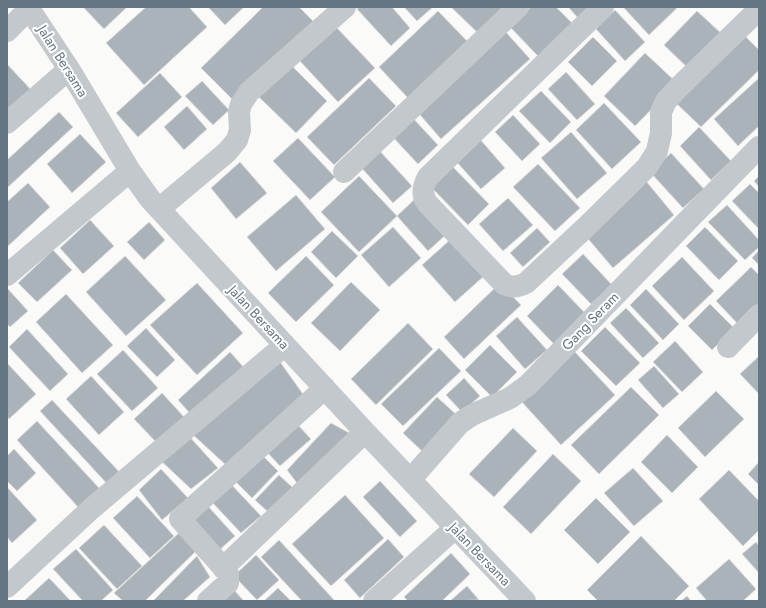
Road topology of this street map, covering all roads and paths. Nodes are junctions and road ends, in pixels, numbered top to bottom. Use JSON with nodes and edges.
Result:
{"nodes":[{"id":1,"x":345,"y":7,"type":"edge"},
{"id":2,"x":518,"y":7,"type":"edge"},
{"id":3,"x":603,"y":7,"type":"edge"},
{"id":4,"x":29,"y":8,"type":"edge"},
{"id":5,"x":752,"y":14,"type":"edge"},
{"id":6,"x":7,"y":31,"type":"edge"},
{"id":7,"x":69,"y":69,"type":"junction"},
{"id":8,"x":7,"y":123,"type":"edge"},
{"id":9,"x":759,"y":147,"type":"edge"},
{"id":10,"x":130,"y":171,"type":"junction"},
{"id":11,"x":344,"y":172,"type":"dead end"},
{"id":12,"x":159,"y":209,"type":"junction"},
{"id":13,"x":7,"y":275,"type":"edge"},
{"id":14,"x":759,"y":315,"type":"edge"},
{"id":15,"x":285,"y":345,"type":"junction"},
{"id":16,"x":728,"y":347,"type":"dead end"},
{"id":17,"x":325,"y":388,"type":"junction"},
{"id":18,"x":365,"y":432,"type":"junction"},
{"id":19,"x":411,"y":479,"type":"junction"},
{"id":20,"x":455,"y":528,"type":"junction"},
{"id":21,"x":224,"y":568,"type":"junction"},
{"id":22,"x":7,"y":586,"type":"edge"},
{"id":23,"x":208,"y":601,"type":"edge"},
{"id":24,"x":374,"y":601,"type":"edge"},
{"id":25,"x":525,"y":601,"type":"edge"}],
"edges":[{"from":1,"to":12,"type":"street"},
{"from":2,"to":11,"type":"street"},
{"from":3,"to":5,"type":"street"},
{"from":4,"to":6,"type":"street"},
{"from":4,"to":7,"type":"street","name":"Jalan Bersama"},
{"from":7,"to":8,"type":"street"},
{"from":7,"to":10,"type":"street","name":"Jalan Bersama"},
{"from":9,"to":19,"type":"street","name":"Gang Seram"},
{"from":10,"to":12,"type":"street","name":"Jalan Bersama"},
{"from":10,"to":13,"type":"street"},
{"from":12,"to":15,"type":"street","name":"Jalan Bersama"},
{"from":14,"to":16,"type":"street"},
{"from":15,"to":17,"type":"street","name":"Jalan Bersama"},
{"from":15,"to":22,"type":"street"},
{"from":17,"to":18,"type":"street","name":"Jalan Bersama"},
{"from":17,"to":21,"type":"street"},
{"from":18,"to":19,"type":"street","name":"Jalan Bersama"},
{"from":18,"to":21,"type":"street"},
{"from":19,"to":20,"type":"street","name":"Jalan Bersama"},
{"from":20,"to":24,"type":"street"},
{"from":20,"to":25,"type":"street","name":"Jalan Bersama"},
{"from":21,"to":23,"type":"street"}]}
